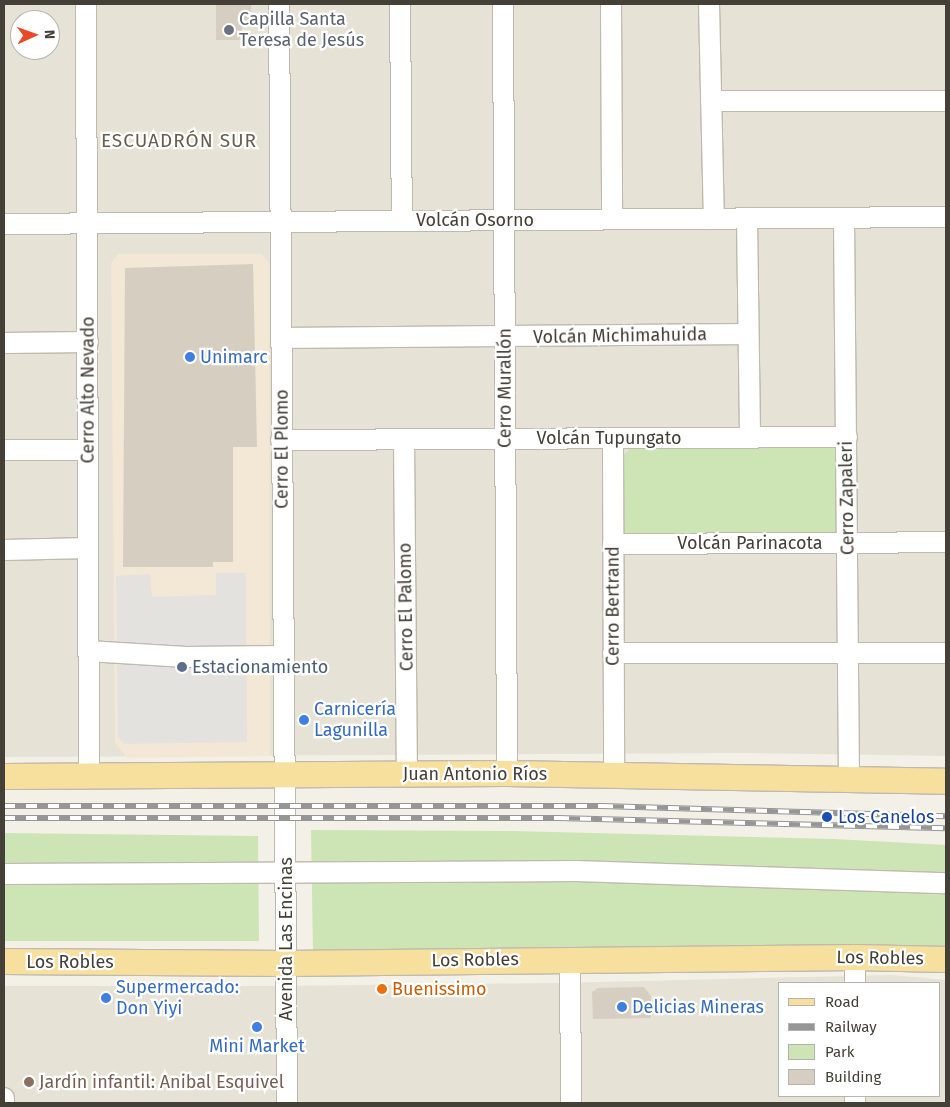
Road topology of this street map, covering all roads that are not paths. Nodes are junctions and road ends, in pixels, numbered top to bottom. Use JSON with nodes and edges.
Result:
{"nodes":[{"id":1,"x":86,"y":4,"type":"edge"},
{"id":2,"x":279,"y":4,"type":"edge"},
{"id":3,"x":400,"y":4,"type":"edge"},
{"id":4,"x":504,"y":4,"type":"edge"},
{"id":5,"x":611,"y":4,"type":"edge"},
{"id":6,"x":709,"y":4,"type":"edge"},
{"id":7,"x":711,"y":101,"type":"junction"},
{"id":8,"x":946,"y":101,"type":"edge"},
{"id":9,"x":946,"y":217,"type":"edge"},
{"id":10,"x":747,"y":218,"type":"junction"},
{"id":11,"x":844,"y":218,"type":"junction"},
{"id":12,"x":714,"y":219,"type":"junction"},
{"id":13,"x":505,"y":220,"type":"junction"},
{"id":14,"x":612,"y":220,"type":"junction"},
{"id":15,"x":402,"y":221,"type":"junction"},
{"id":16,"x":280,"y":222,"type":"junction"},
{"id":17,"x":88,"y":223,"type":"junction"},
{"id":18,"x":4,"y":224,"type":"edge"},
{"id":19,"x":748,"y":334,"type":"junction"},
{"id":20,"x":505,"y":337,"type":"junction"},
{"id":21,"x":281,"y":338,"type":"junction"},
{"id":22,"x":88,"y":342,"type":"junction"},
{"id":23,"x":4,"y":343,"type":"edge"},
{"id":24,"x":847,"y":437,"type":"junction"},
{"id":25,"x":613,"y":438,"type":"junction"},
{"id":26,"x":750,"y":438,"type":"junction"},
{"id":27,"x":506,"y":439,"type":"junction"},
{"id":28,"x":282,"y":440,"type":"junction"},
{"id":29,"x":404,"y":440,"type":"junction"},
{"id":30,"x":4,"y":450,"type":"edge"},
{"id":31,"x":88,"y":450,"type":"junction"},
{"id":32,"x":848,"y":542,"type":"junction"},
{"id":33,"x":946,"y":542,"type":"edge"},
{"id":34,"x":613,"y":544,"type":"junction"},
{"id":35,"x":88,"y":548,"type":"junction"},
{"id":36,"x":4,"y":550,"type":"edge"},
{"id":37,"x":88,"y":651,"type":"junction"},
{"id":38,"x":613,"y":653,"type":"junction"},
{"id":39,"x":849,"y":653,"type":"junction"},
{"id":40,"x":946,"y":653,"type":"edge"},
{"id":41,"x":283,"y":656,"type":"junction"},
{"id":42,"x":507,"y":773,"type":"junction"},
{"id":43,"x":284,"y":774,"type":"junction"},
{"id":44,"x":407,"y":774,"type":"junction"},
{"id":45,"x":614,"y":774,"type":"junction"},
{"id":46,"x":4,"y":776,"type":"edge"},
{"id":47,"x":88,"y":776,"type":"junction"},
{"id":48,"x":849,"y":779,"type":"junction"},
{"id":49,"x":946,"y":781,"type":"edge"},
{"id":50,"x":4,"y":874,"type":"edge"},
{"id":51,"x":285,"y":879,"type":"junction"},
{"id":52,"x":946,"y":883,"type":"edge"},
{"id":53,"x":4,"y":885,"type":"edge"},
{"id":54,"x":946,"y":895,"type":"edge"},
{"id":55,"x":854,"y":957,"type":"junction"},
{"id":56,"x":570,"y":959,"type":"junction"},
{"id":57,"x":946,"y":959,"type":"edge"},
{"id":58,"x":4,"y":961,"type":"edge"},
{"id":59,"x":286,"y":963,"type":"junction"},
{"id":60,"x":855,"y":982,"type":"edge"},
{"id":61,"x":4,"y":1098,"type":"edge"},
{"id":62,"x":4,"y":1103,"type":"edge"},
{"id":63,"x":287,"y":1103,"type":"edge"},
{"id":64,"x":571,"y":1103,"type":"edge"}],
"edges":[{"from":1,"to":17,"type":"street","name":"Cerro Alto Nevado"},
{"from":2,"to":16,"type":"street","name":"Cerro El Plomo"},
{"from":3,"to":15,"type":"street"},
{"from":4,"to":13,"type":"street","name":"Cerro Murallón"},
{"from":5,"to":14,"type":"street"},
{"from":6,"to":7,"type":"street"},
{"from":7,"to":8,"type":"street"},
{"from":7,"to":12,"type":"street"},
{"from":9,"to":11,"type":"street","name":"Volcán Osorno"},
{"from":10,"to":11,"type":"street","name":"Volcán Osorno"},
{"from":10,"to":12,"type":"street","name":"Volcán Osorno"},
{"from":10,"to":19,"type":"street"},
{"from":11,"to":24,"type":"street","name":"Cerro Zapaleri"},
{"from":12,"to":14,"type":"street","name":"Volcán Osorno"},
{"from":13,"to":14,"type":"street","name":"Volcán Osorno"},
{"from":13,"to":15,"type":"street","name":"Volcán Osorno"},
{"from":13,"to":20,"type":"street","name":"Cerro Murallón"},
{"from":15,"to":16,"type":"street","name":"Volcán Osorno"},
{"from":16,"to":17,"type":"street","name":"Volcán Osorno"},
{"from":16,"to":21,"type":"street","name":"Cerro El Plomo"},
{"from":17,"to":18,"type":"street","name":"Volcán Osorno"},
{"from":17,"to":22,"type":"street","name":"Cerro Alto Nevado"},
{"from":19,"to":20,"type":"street","name":"Volcán Michimahuida"},
{"from":19,"to":26,"type":"street"},
{"from":20,"to":21,"type":"street","name":"Volcán Michimahuida"},
{"from":20,"to":27,"type":"street","name":"Cerro Murallón"},
{"from":21,"to":28,"type":"street","name":"Cerro El Plomo"},
{"from":22,"to":23,"type":"street"},
{"from":22,"to":31,"type":"street","name":"Cerro Alto Nevado"},
{"from":24,"to":26,"type":"street","name":"Volcán Tupungato"},
{"from":24,"to":32,"type":"street","name":"Cerro Zapaleri"},
{"from":25,"to":26,"type":"street","name":"Volcán Tupungato"},
{"from":25,"to":27,"type":"street","name":"Volcán Tupungato"},
{"from":25,"to":34,"type":"street","name":"Cerro Bertrand"},
{"from":27,"to":29,"type":"street","name":"Volcán Tupungato"},
{"from":27,"to":42,"type":"street","name":"Cerro Murallón"},
{"from":28,"to":29,"type":"street","name":"Volcán Tupungato"},
{"from":28,"to":41,"type":"street","name":"Cerro El Plomo"},
{"from":29,"to":44,"type":"street","name":"Cerro El Palomo"},
{"from":30,"to":31,"type":"street"},
{"from":31,"to":35,"type":"street","name":"Cerro Alto Nevado"},
{"from":32,"to":33,"type":"street","name":"Volcán Parinacota"},
{"from":32,"to":34,"type":"street","name":"Volcán Parinacota"},
{"from":32,"to":39,"type":"street","name":"Cerro Zapaleri"},
{"from":34,"to":38,"type":"street","name":"Cerro Bertrand"},
{"from":35,"to":36,"type":"street"},
{"from":35,"to":37,"type":"street","name":"Cerro Alto Nevado"},
{"from":37,"to":41,"type":"street"},
{"from":37,"to":47,"type":"street","name":"Cerro Alto Nevado"},
{"from":38,"to":39,"type":"street"},
{"from":38,"to":45,"type":"street","name":"Cerro Bertrand"},
{"from":39,"to":40,"type":"street"},
{"from":39,"to":48,"type":"street","name":"Cerro Zapaleri"},
{"from":41,"to":43,"type":"street","name":"Cerro El Plomo"},
{"from":42,"to":44,"type":"main road","name":"Juan Antonio Ríos"},
{"from":42,"to":45,"type":"main road","name":"Juan Antonio Ríos"},
{"from":43,"to":44,"type":"main road","name":"Juan Antonio Ríos"},
{"from":43,"to":47,"type":"main road","name":"Juan Antonio Ríos"},
{"from":43,"to":51,"type":"street","name":"Avenida Las Encinas"},
{"from":45,"to":48,"type":"main road","name":"Juan Antonio Ríos"},
{"from":46,"to":47,"type":"main road","name":"Juan Antonio Ríos"},
{"from":48,"to":49,"type":"main road","name":"Juan Antonio Ríos"},
{"from":50,"to":51,"type":"street"},
{"from":51,"to":52,"type":"street"},
{"from":51,"to":53,"type":"street"},
{"from":51,"to":54,"type":"street"},
{"from":51,"to":59,"type":"street","name":"Avenida Las Encinas"},
{"from":55,"to":56,"type":"main road","name":"Los Robles"},
{"from":55,"to":57,"type":"main road","name":"Los Robles"},
{"from":55,"to":60,"type":"street"},
{"from":56,"to":59,"type":"main road","name":"Los Robles"},
{"from":56,"to":64,"type":"street"},
{"from":58,"to":59,"type":"main road","name":"Los Robles"},
{"from":59,"to":63,"type":"street","name":"Avenida Las Encinas"},
{"from":61,"to":62,"type":"street"}]}
